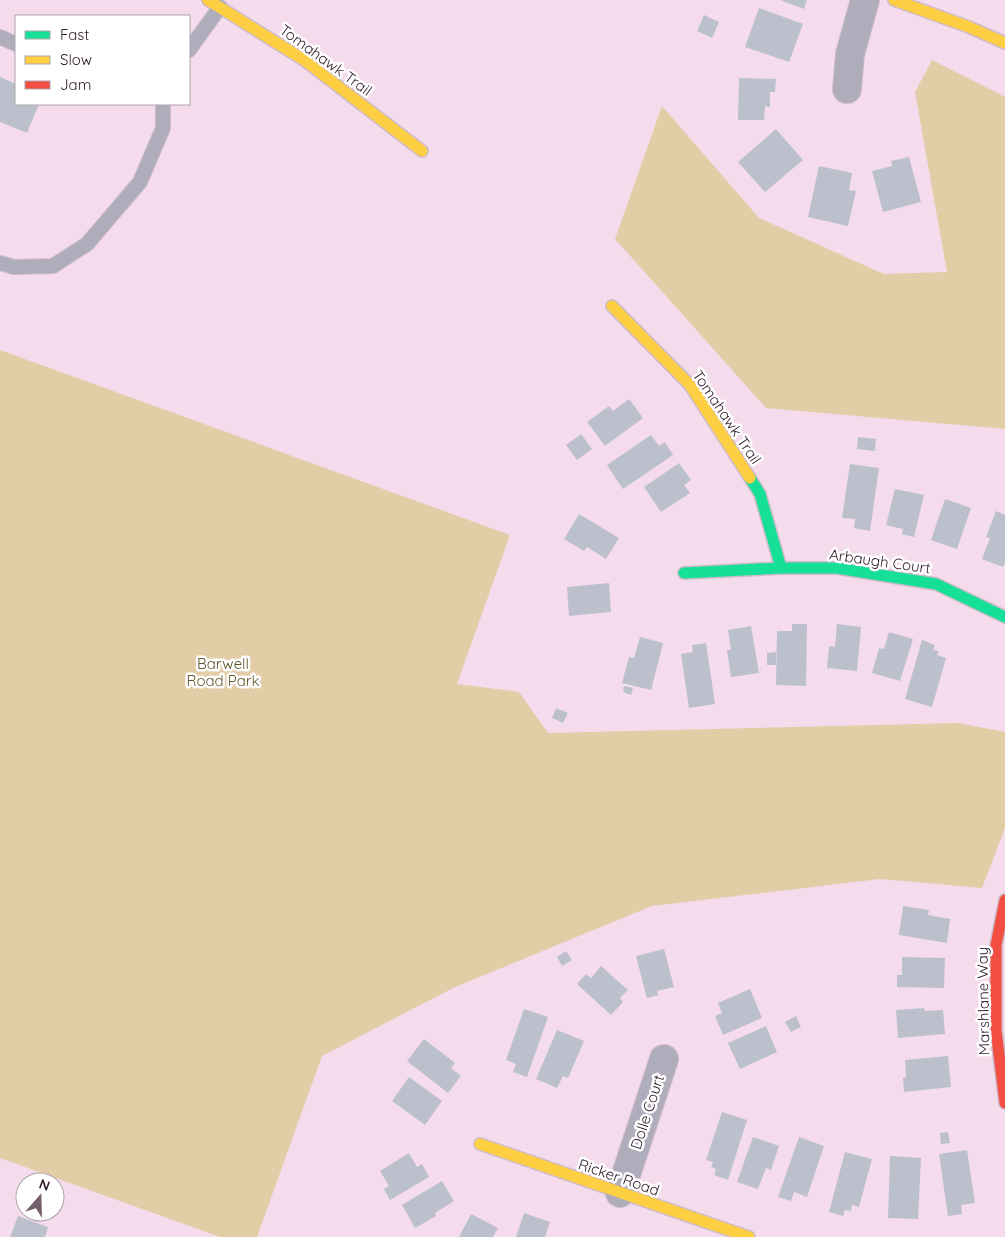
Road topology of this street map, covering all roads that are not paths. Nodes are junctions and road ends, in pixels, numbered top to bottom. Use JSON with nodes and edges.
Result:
{"nodes":[{"id":1,"x":865,"y":0,"type":"edge"},
{"id":2,"x":894,"y":0,"type":"edge"},
{"id":3,"x":214,"y":4,"type":"edge"},
{"id":4,"x":0,"y":37,"type":"edge"},
{"id":5,"x":1005,"y":43,"type":"edge"},
{"id":6,"x":15,"y":44,"type":"edge"},
{"id":7,"x":190,"y":48,"type":"edge"},
{"id":8,"x":847,"y":88,"type":"dead end"},
{"id":9,"x":163,"y":105,"type":"edge"},
{"id":10,"x":422,"y":151,"type":"dead end"},
{"id":11,"x":0,"y":263,"type":"edge"},
{"id":12,"x":612,"y":306,"type":"dead end"},
{"id":13,"x":781,"y":568,"type":"junction"},
{"id":14,"x":684,"y":573,"type":"dead end"},
{"id":15,"x":1005,"y":617,"type":"edge"},
{"id":16,"x":1005,"y":900,"type":"edge"},
{"id":17,"x":664,"y":1059,"type":"dead end"},
{"id":18,"x":1005,"y":1103,"type":"edge"},
{"id":19,"x":480,"y":1144,"type":"dead end"},
{"id":20,"x":620,"y":1193,"type":"junction"},
{"id":21,"x":749,"y":1237,"type":"edge"}],
"edges":[{"from":1,"to":8,"type":"street"},
{"from":2,"to":5,"type":"street"},
{"from":3,"to":7,"type":"lane"},
{"from":3,"to":10,"type":"street","name":"Tomahawk Trail"},
{"from":4,"to":6,"type":"lane"},
{"from":9,"to":11,"type":"lane"},
{"from":12,"to":13,"type":"street","name":"Tomahawk Trail"},
{"from":13,"to":14,"type":"street","name":"Arbaugh Court"},
{"from":13,"to":15,"type":"street","name":"Arbaugh Court"},
{"from":16,"to":18,"type":"street","name":"Marshlane Way"},
{"from":17,"to":20,"type":"street","name":"Dolle Court"},
{"from":19,"to":20,"type":"street","name":"Ricker Road"},
{"from":20,"to":21,"type":"street","name":"Ricker Road"}]}
